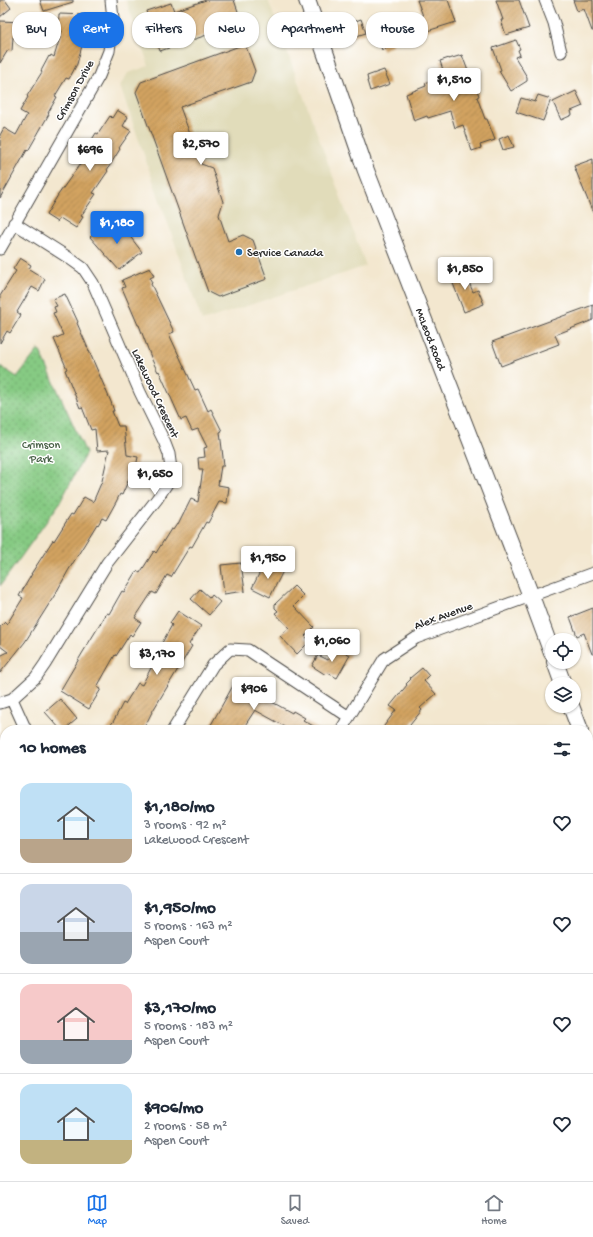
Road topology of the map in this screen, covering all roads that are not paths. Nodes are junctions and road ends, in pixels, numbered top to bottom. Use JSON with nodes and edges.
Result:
{"nodes":[{"id":1,"x":111,"y":0,"type":"edge"},
{"id":2,"x":307,"y":0,"type":"edge"},
{"id":3,"x":545,"y":0,"type":"edge"},
{"id":4,"x":561,"y":52,"type":"dead end"},
{"id":5,"x":14,"y":223,"type":"junction"},
{"id":6,"x":0,"y":248,"type":"edge"},
{"id":7,"x":593,"y":573,"type":"edge"},
{"id":8,"x":531,"y":596,"type":"junction"},
{"id":9,"x":545,"y":634,"type":"edge"},
{"id":10,"x":12,"y":699,"type":"junction"},
{"id":11,"x":0,"y":703,"type":"edge"},
{"id":12,"x":574,"y":713,"type":"edge"},
{"id":13,"x":349,"y":717,"type":"junction"},
{"id":14,"x":24,"y":725,"type":"edge"},
{"id":15,"x":175,"y":725,"type":"edge"},
{"id":16,"x":344,"y":725,"type":"edge"},
{"id":17,"x":578,"y":725,"type":"edge"}],
"edges":[{"from":1,"to":5,"type":"street","name":"Crimson Drive"},
{"from":2,"to":8,"type":"main road","name":"McLeod Road"},
{"from":3,"to":4,"type":"street"},
{"from":5,"to":6,"type":"street","name":"Crimson Drive"},
{"from":5,"to":10,"type":"street","name":"Lakewood Crescent"},
{"from":7,"to":8,"type":"street","name":"Alex Avenue"},
{"from":8,"to":9,"type":"main road","name":"McLeod Road"},
{"from":8,"to":13,"type":"street","name":"Alex Avenue"},
{"from":10,"to":11,"type":"street","name":"Lakewood Crescent"},
{"from":10,"to":14,"type":"street"},
{"from":12,"to":17,"type":"main road"},
{"from":13,"to":15,"type":"street"},
{"from":13,"to":16,"type":"street","name":"Alex Avenue"}]}
